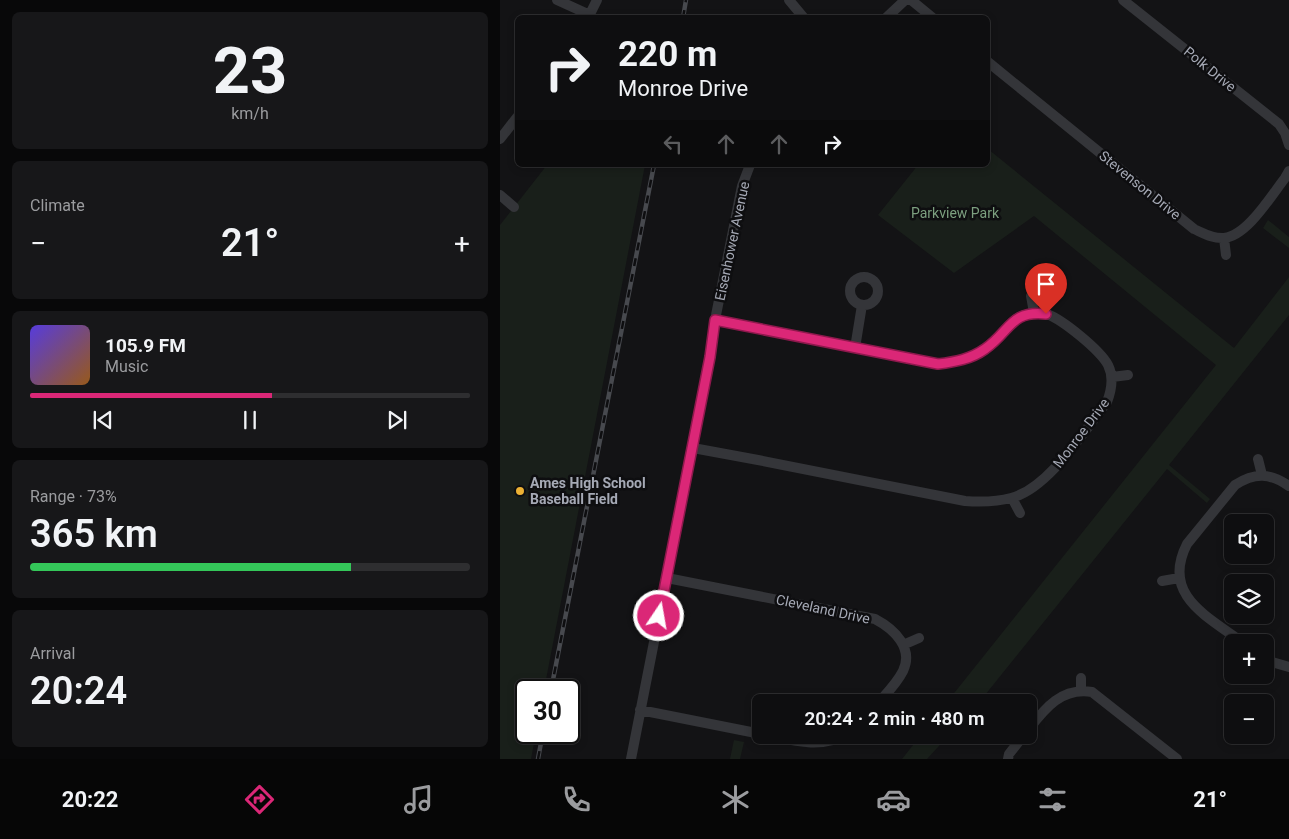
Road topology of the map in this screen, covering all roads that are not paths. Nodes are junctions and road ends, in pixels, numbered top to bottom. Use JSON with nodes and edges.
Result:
{"nodes":[{"id":1,"x":557,"y":0,"type":"edge"},
{"id":2,"x":597,"y":0,"type":"edge"},
{"id":3,"x":789,"y":0,"type":"edge"},
{"id":4,"x":905,"y":0,"type":"edge"},
{"id":5,"x":911,"y":0,"type":"edge"},
{"id":6,"x":1124,"y":0,"type":"edge"},
{"id":7,"x":587,"y":15,"type":"edge"},
{"id":8,"x":590,"y":15,"type":"edge"},
{"id":9,"x":802,"y":15,"type":"edge"},
{"id":10,"x":889,"y":15,"type":"edge"},
{"id":11,"x":929,"y":15,"type":"edge"},
{"id":12,"x":990,"y":64,"type":"edge"},
{"id":13,"x":515,"y":120,"type":"edge"},
{"id":14,"x":500,"y":139,"type":"edge"},
{"id":15,"x":1289,"y":145,"type":"edge"},
{"id":16,"x":749,"y":167,"type":"edge"},
{"id":17,"x":1289,"y":171,"type":"edge"},
{"id":18,"x":500,"y":195,"type":"edge"},
{"id":19,"x":514,"y":207,"type":"dead end"},
{"id":20,"x":1224,"y":238,"type":"junction"},
{"id":21,"x":1226,"y":255,"type":"dead end"},
{"id":22,"x":1031,"y":296,"type":"dead end"},
{"id":23,"x":862,"y":305,"type":"dead end"},
{"id":24,"x":1034,"y":313,"type":"junction"},
{"id":25,"x":715,"y":320,"type":"junction"},
{"id":26,"x":855,"y":348,"type":"junction"},
{"id":27,"x":1128,"y":376,"type":"dead end"},
{"id":28,"x":1112,"y":377,"type":"junction"},
{"id":29,"x":693,"y":448,"type":"junction"},
{"id":30,"x":1258,"y":459,"type":"dead end"},
{"id":31,"x":1262,"y":475,"type":"junction"},
{"id":32,"x":1289,"y":486,"type":"edge"},
{"id":33,"x":1012,"y":498,"type":"junction"},
{"id":34,"x":1020,"y":513,"type":"dead end"},
{"id":35,"x":667,"y":578,"type":"junction"},
{"id":36,"x":1179,"y":578,"type":"junction"},
{"id":37,"x":1162,"y":580,"type":"dead end"},
{"id":38,"x":1232,"y":634,"type":"edge"},
{"id":39,"x":919,"y":638,"type":"dead end"},
{"id":40,"x":903,"y":644,"type":"junction"},
{"id":41,"x":1274,"y":664,"type":"edge"},
{"id":42,"x":1289,"y":667,"type":"edge"},
{"id":43,"x":1081,"y":678,"type":"dead end"},
{"id":44,"x":1082,"y":690,"type":"junction"},
{"id":45,"x":885,"y":694,"type":"edge"},
{"id":46,"x":640,"y":710,"type":"junction"},
{"id":47,"x":1037,"y":719,"type":"edge"},
{"id":48,"x":752,"y":732,"type":"edge"},
{"id":49,"x":1017,"y":744,"type":"edge"},
{"id":50,"x":631,"y":759,"type":"edge"},
{"id":51,"x":1008,"y":759,"type":"edge"},
{"id":52,"x":1177,"y":759,"type":"edge"}],
"edges":[{"from":1,"to":7,"type":"street"},
{"from":2,"to":8,"type":"street"},
{"from":3,"to":9,"type":"street"},
{"from":4,"to":10,"type":"street"},
{"from":5,"to":11,"type":"street"},
{"from":6,"to":15,"type":"street","name":"Polk Drive"},
{"from":12,"to":20,"type":"street","name":"Stevenson Drive"},
{"from":13,"to":14,"type":"street"},
{"from":16,"to":25,"type":"street","name":"Eisenhower Avenue"},
{"from":17,"to":20,"type":"street"},
{"from":18,"to":19,"type":"street"},
{"from":20,"to":21,"type":"street"},
{"from":22,"to":24,"type":"street"},
{"from":23,"to":26,"type":"street"},
{"from":24,"to":26,"type":"street"},
{"from":24,"to":28,"type":"street"},
{"from":25,"to":26,"type":"street"},
{"from":25,"to":29,"type":"street","name":"Eisenhower Avenue"},
{"from":27,"to":28,"type":"street"},
{"from":28,"to":33,"type":"street","name":"Monroe Drive"},
{"from":29,"to":33,"type":"street","name":"Monroe Drive"},
{"from":29,"to":35,"type":"street","name":"Eisenhower Avenue"},
{"from":30,"to":31,"type":"street"},
{"from":31,"to":32,"type":"street"},
{"from":31,"to":36,"type":"street"},
{"from":33,"to":34,"type":"street"},
{"from":35,"to":40,"type":"street","name":"Cleveland Drive"},
{"from":35,"to":46,"type":"street","name":"Eisenhower Avenue"},
{"from":36,"to":37,"type":"street"},
{"from":36,"to":38,"type":"street"},
{"from":39,"to":40,"type":"street"},
{"from":40,"to":45,"type":"street"},
{"from":41,"to":42,"type":"street"},
{"from":43,"to":44,"type":"street"},
{"from":44,"to":47,"type":"street"},
{"from":44,"to":52,"type":"street"},
{"from":46,"to":48,"type":"street"},
{"from":46,"to":50,"type":"street","name":"Eisenhower Avenue"},
{"from":49,"to":51,"type":"street"}]}
